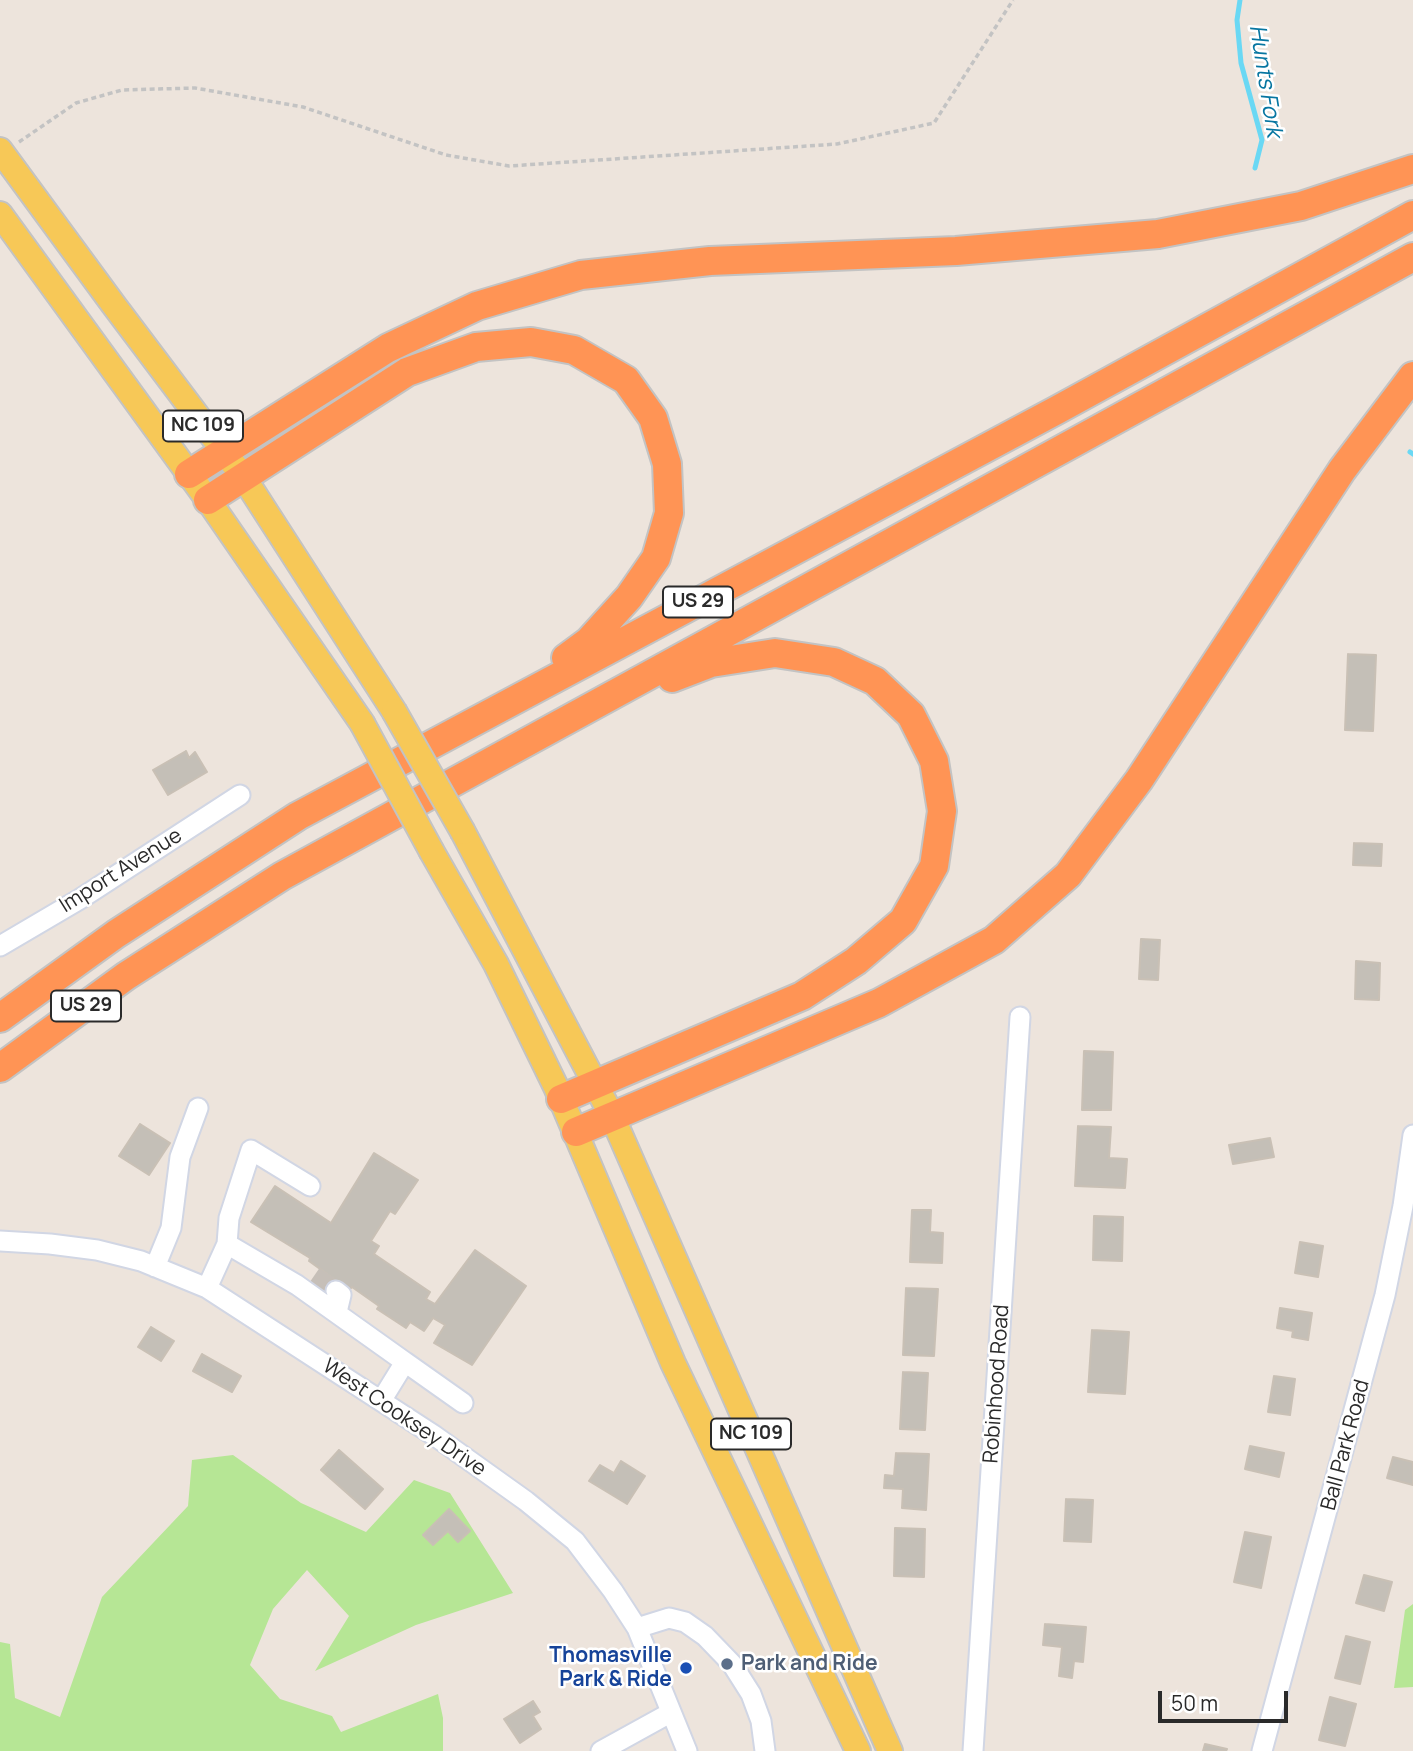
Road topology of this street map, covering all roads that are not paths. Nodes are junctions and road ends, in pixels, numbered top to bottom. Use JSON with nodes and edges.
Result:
{"nodes":[{"id":1,"x":1,"y":151,"type":"edge"},
{"id":2,"x":1413,"y":169,"type":"edge"},
{"id":3,"x":0,"y":214,"type":"edge"},
{"id":4,"x":1413,"y":215,"type":"edge"},
{"id":5,"x":1413,"y":257,"type":"edge"},
{"id":6,"x":1413,"y":376,"type":"edge"},
{"id":7,"x":223,"y":453,"type":"junction"},
{"id":8,"x":189,"y":474,"type":"junction"},
{"id":9,"x":244,"y":478,"type":"junction"},
{"id":10,"x":208,"y":500,"type":"junction"},
{"id":11,"x":504,"y":706,"type":"junction"},
{"id":12,"x":580,"y":711,"type":"junction"},
{"id":13,"x":240,"y":795,"type":"dead end"},
{"id":14,"x":0,"y":946,"type":"edge"},
{"id":15,"x":1020,"y":1017,"type":"dead end"},
{"id":16,"x":0,"y":1018,"type":"edge"},
{"id":17,"x":0,"y":1069,"type":"edge"},
{"id":18,"x":597,"y":1084,"type":"junction"},
{"id":19,"x":561,"y":1099,"type":"junction"},
{"id":20,"x":198,"y":1108,"type":"dead end"},
{"id":21,"x":612,"y":1116,"type":"junction"},
{"id":22,"x":576,"y":1132,"type":"junction"},
{"id":23,"x":1413,"y":1135,"type":"edge"},
{"id":24,"x":310,"y":1186,"type":"dead end"},
{"id":25,"x":0,"y":1241,"type":"edge"},
{"id":26,"x":226,"y":1244,"type":"junction"},
{"id":27,"x":155,"y":1267,"type":"junction"},
{"id":28,"x":207,"y":1288,"type":"junction"},
{"id":29,"x":337,"y":1291,"type":"dead end"},
{"id":30,"x":337,"y":1312,"type":"junction"},
{"id":31,"x":405,"y":1362,"type":"junction"},
{"id":32,"x":381,"y":1401,"type":"junction"},
{"id":33,"x":463,"y":1403,"type":"dead end"},
{"id":34,"x":637,"y":1628,"type":"junction"},
{"id":35,"x":670,"y":1713,"type":"junction"},
{"id":36,"x":601,"y":1751,"type":"edge"},
{"id":37,"x":687,"y":1751,"type":"edge"},
{"id":38,"x":765,"y":1751,"type":"edge"},
{"id":39,"x":858,"y":1751,"type":"edge"},
{"id":40,"x":890,"y":1751,"type":"edge"},
{"id":41,"x":974,"y":1751,"type":"edge"},
{"id":42,"x":1262,"y":1751,"type":"edge"}],
"edges":[{"from":1,"to":7,"type":"main road","number":"NC 109"},
{"from":2,"to":7,"type":"highway"},
{"from":3,"to":8,"type":"main road","number":"NC 109"},
{"from":4,"to":11,"type":"highway","number":"US 29"},
{"from":5,"to":12,"type":"highway","number":"US 29"},
{"from":6,"to":21,"type":"highway"},
{"from":7,"to":8,"type":"highway"},
{"from":7,"to":9,"type":"main road","number":"NC 109"},
{"from":8,"to":10,"type":"main road","number":"NC 109"},
{"from":9,"to":10,"type":"highway"},
{"from":9,"to":11,"type":"highway"},
{"from":9,"to":18,"type":"main road","number":"NC 109","bridge":true},
{"from":10,"to":19,"type":"main road","number":"NC 109","bridge":true},
{"from":11,"to":16,"type":"highway","number":"US 29"},
{"from":12,"to":17,"type":"highway","number":"US 29"},
{"from":12,"to":18,"type":"highway"},
{"from":13,"to":14,"type":"street","name":"Import Avenue"},
{"from":15,"to":41,"type":"street","name":"Robinhood Road"},
{"from":18,"to":19,"type":"highway"},
{"from":18,"to":21,"type":"main road","number":"NC 109"},
{"from":19,"to":22,"type":"main road","number":"NC 109"},
{"from":20,"to":27,"type":"street"},
{"from":21,"to":22,"type":"highway"},
{"from":21,"to":40,"type":"main road","number":"NC 109"},
{"from":22,"to":39,"type":"main road","number":"NC 109"},
{"from":23,"to":42,"type":"street","name":"Ball Park Road"},
{"from":24,"to":26,"type":"street"},
{"from":25,"to":27,"type":"street","name":"West Cooksey Drive"},
{"from":26,"to":28,"type":"street"},
{"from":26,"to":30,"type":"street"},
{"from":27,"to":28,"type":"street","name":"West Cooksey Drive"},
{"from":28,"to":32,"type":"street","name":"West Cooksey Drive"},
{"from":29,"to":30,"type":"street"},
{"from":30,"to":31,"type":"street"},
{"from":31,"to":32,"type":"street"},
{"from":31,"to":33,"type":"street"},
{"from":32,"to":34,"type":"street","name":"West Cooksey Drive"},
{"from":34,"to":35,"type":"street","name":"West Cooksey Drive"},
{"from":34,"to":38,"type":"street"},
{"from":35,"to":36,"type":"street"},
{"from":35,"to":37,"type":"street","name":"West Cooksey Drive"}]}
